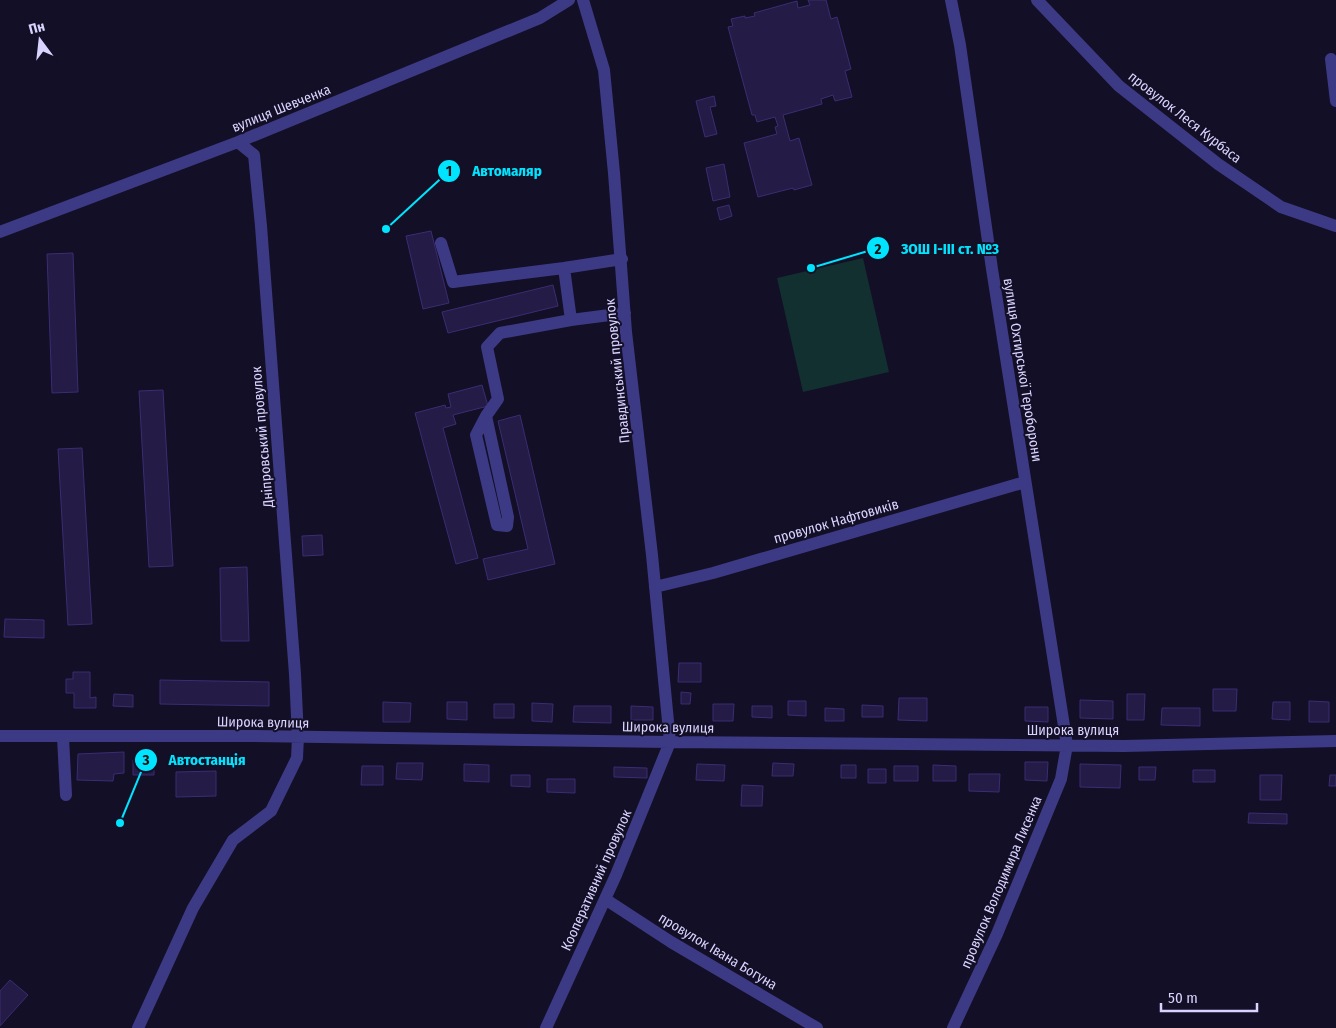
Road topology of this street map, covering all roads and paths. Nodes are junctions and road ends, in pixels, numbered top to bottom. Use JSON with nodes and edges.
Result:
{"nodes":[{"id":1,"x":569,"y":0,"type":"edge"},
{"id":2,"x":583,"y":0,"type":"edge"},
{"id":3,"x":951,"y":0,"type":"edge"},
{"id":4,"x":1037,"y":0,"type":"edge"},
{"id":5,"x":1331,"y":59,"type":"dead end"},
{"id":6,"x":1336,"y":101,"type":"edge"},
{"id":7,"x":238,"y":142,"type":"junction"},
{"id":8,"x":1336,"y":226,"type":"edge"},
{"id":9,"x":0,"y":232,"type":"edge"},
{"id":10,"x":442,"y":243,"type":"dead end"},
{"id":11,"x":622,"y":259,"type":"junction"},
{"id":12,"x":564,"y":268,"type":"junction"},
{"id":13,"x":625,"y":313,"type":"junction"},
{"id":14,"x":571,"y":320,"type":"junction"},
{"id":15,"x":486,"y":416,"type":"junction"},
{"id":16,"x":1025,"y":482,"type":"junction"},
{"id":17,"x":655,"y":587,"type":"junction"},
{"id":18,"x":0,"y":736,"type":"edge"},
{"id":19,"x":62,"y":737,"type":"junction"},
{"id":20,"x":298,"y":737,"type":"junction"},
{"id":21,"x":1336,"y":741,"type":"edge"},
{"id":22,"x":670,"y":742,"type":"junction"},
{"id":23,"x":1067,"y":745,"type":"junction"},
{"id":24,"x":66,"y":794,"type":"dead end"},
{"id":25,"x":605,"y":899,"type":"junction"},
{"id":26,"x":140,"y":1027,"type":"edge"},
{"id":27,"x":546,"y":1028,"type":"edge"},
{"id":28,"x":817,"y":1028,"type":"edge"},
{"id":29,"x":953,"y":1028,"type":"edge"}],
"edges":[{"from":1,"to":7,"type":"street","name":"вулиця Шевченка"},
{"from":2,"to":11,"type":"street","name":"Правдинський провулок"},
{"from":3,"to":16,"type":"street","name":"вулиця Охтирської Тероборони"},
{"from":4,"to":8,"type":"street","name":"провулок Леся Курбаса"},
{"from":5,"to":6,"type":"street"},
{"from":7,"to":9,"type":"street","name":"вулиця Шевченка"},
{"from":7,"to":20,"type":"street","name":"Дніпровський провулок"},
{"from":10,"to":12,"type":"street"},
{"from":11,"to":12,"type":"street"},
{"from":11,"to":13,"type":"street","name":"Правдинський провулок"},
{"from":12,"to":14,"type":"street"},
{"from":13,"to":14,"type":"street"},
{"from":13,"to":17,"type":"street","name":"Правдинський провулок"},
{"from":14,"to":15,"type":"street"},
{"from":15,"to":15,"type":"street"},
{"from":16,"to":17,"type":"street","name":"провулок Нафтовиків"},
{"from":16,"to":23,"type":"street","name":"вулиця Охтирської Тероборони"},
{"from":17,"to":22,"type":"street","name":"Правдинський провулок"},
{"from":18,"to":19,"type":"street","name":"Широка вулиця"},
{"from":19,"to":20,"type":"street","name":"Широка вулиця"},
{"from":19,"to":24,"type":"street"},
{"from":20,"to":22,"type":"street","name":"Широка вулиця"},
{"from":20,"to":26,"type":"street","name":"Дніпровський провулок"},
{"from":21,"to":23,"type":"street","name":"Широка вулиця"},
{"from":22,"to":23,"type":"street","name":"Широка вулиця"},
{"from":22,"to":25,"type":"street","name":"Кооперативний провулок"},
{"from":23,"to":29,"type":"street","name":"провулок Володимира Лисенка"},
{"from":25,"to":27,"type":"street","name":"Кооперативний провулок"},
{"from":25,"to":28,"type":"street","name":"провулок Івана Богуна"}]}
